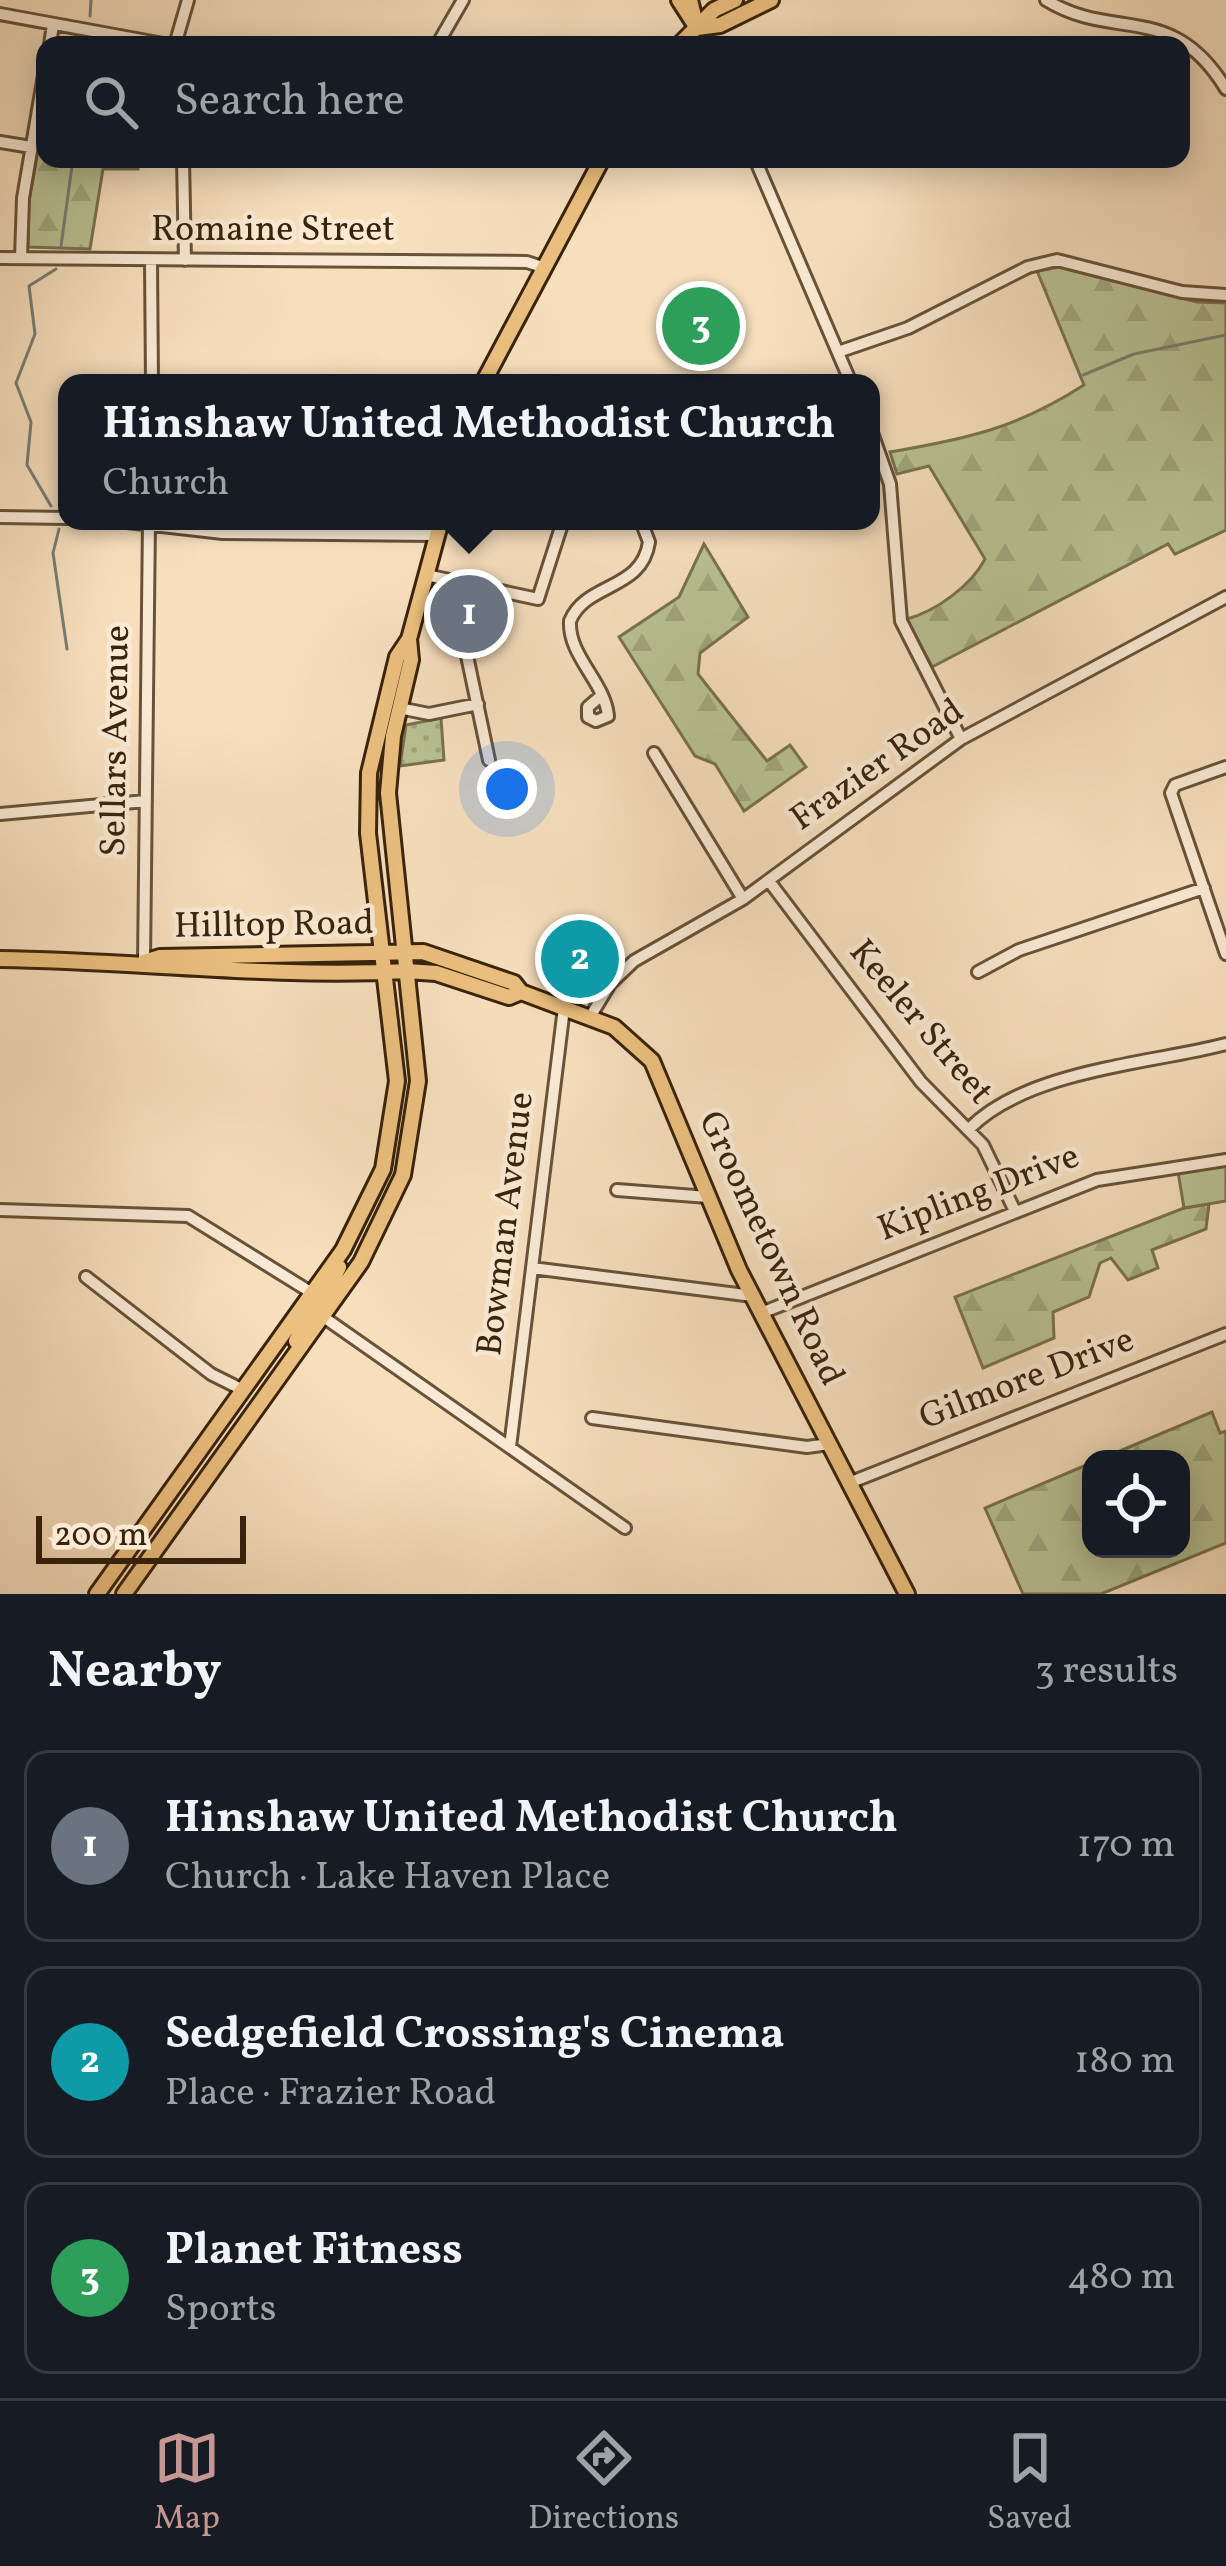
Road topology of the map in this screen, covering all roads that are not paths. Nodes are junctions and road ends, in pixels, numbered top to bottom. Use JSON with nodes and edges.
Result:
{"nodes":[{"id":1,"x":188,"y":0,"type":"edge"},
{"id":2,"x":464,"y":0,"type":"edge"},
{"id":3,"x":679,"y":0,"type":"edge"},
{"id":4,"x":691,"y":0,"type":"edge"},
{"id":5,"x":735,"y":0,"type":"edge"},
{"id":6,"x":771,"y":0,"type":"edge"},
{"id":7,"x":1046,"y":0,"type":"edge"},
{"id":8,"x":0,"y":14,"type":"edge"},
{"id":9,"x":53,"y":25,"type":"junction"},
{"id":10,"x":697,"y":28,"type":"junction"},
{"id":11,"x":51,"y":36,"type":"edge"},
{"id":12,"x":118,"y":36,"type":"edge"},
{"id":13,"x":175,"y":36,"type":"edge"},
{"id":14,"x":442,"y":36,"type":"edge"},
{"id":15,"x":689,"y":36,"type":"edge"},
{"id":16,"x":700,"y":36,"type":"edge"},
{"id":17,"x":1174,"y":36,"type":"edge"},
{"id":18,"x":1190,"y":48,"type":"edge"},
{"id":19,"x":1226,"y":89,"type":"edge"},
{"id":20,"x":36,"y":120,"type":"edge"},
{"id":21,"x":0,"y":142,"type":"edge"},
{"id":22,"x":31,"y":147,"type":"junction"},
{"id":23,"x":183,"y":168,"type":"edge"},
{"id":24,"x":597,"y":168,"type":"edge"},
{"id":25,"x":759,"y":168,"type":"edge"},
{"id":26,"x":0,"y":258,"type":"edge"},
{"id":27,"x":21,"y":258,"type":"junction"},
{"id":28,"x":185,"y":260,"type":"junction"},
{"id":29,"x":151,"y":261,"type":"junction"},
{"id":30,"x":545,"y":268,"type":"junction"},
{"id":31,"x":1226,"y":296,"type":"edge"},
{"id":32,"x":838,"y":352,"type":"junction"},
{"id":33,"x":152,"y":374,"type":"edge"},
{"id":34,"x":488,"y":374,"type":"edge"},
{"id":35,"x":847,"y":374,"type":"edge"},
{"id":36,"x":880,"y":456,"type":"edge"},
{"id":37,"x":0,"y":517,"type":"edge"},
{"id":38,"x":58,"y":518,"type":"edge"},
{"id":39,"x":149,"y":530,"type":"edge"},
{"id":40,"x":201,"y":530,"type":"edge"},
{"id":41,"x":353,"y":530,"type":"edge"},
{"id":42,"x":438,"y":530,"type":"edge"},
{"id":43,"x":560,"y":530,"type":"edge"},
{"id":44,"x":644,"y":530,"type":"edge"},
{"id":45,"x":426,"y":575,"type":"junction"},
{"id":46,"x":1226,"y":597,"type":"edge"},
{"id":47,"x":409,"y":639,"type":"junction"},
{"id":48,"x":466,"y":651,"type":"dead end"},
{"id":49,"x":602,"y":695,"type":"dead end"},
{"id":50,"x":478,"y":704,"type":"junction"},
{"id":51,"x":399,"y":708,"type":"junction"},
{"id":52,"x":962,"y":739,"type":"junction"},
{"id":53,"x":653,"y":753,"type":"dead end"},
{"id":54,"x":489,"y":760,"type":"dead end"},
{"id":55,"x":1226,"y":767,"type":"edge"},
{"id":56,"x":146,"y":801,"type":"junction"},
{"id":57,"x":0,"y":814,"type":"edge"},
{"id":58,"x":769,"y":881,"type":"junction"},
{"id":59,"x":1204,"y":888,"type":"junction"},
{"id":60,"x":743,"y":899,"type":"junction"},
{"id":61,"x":405,"y":953,"type":"junction"},
{"id":62,"x":1226,"y":954,"type":"edge"},
{"id":63,"x":383,"y":955,"type":"junction"},
{"id":64,"x":0,"y":959,"type":"edge"},
{"id":65,"x":144,"y":962,"type":"junction"},
{"id":66,"x":407,"y":971,"type":"junction"},
{"id":67,"x":386,"y":972,"type":"junction"},
{"id":68,"x":978,"y":972,"type":"dead end"},
{"id":69,"x":521,"y":992,"type":"junction"},
{"id":70,"x":564,"y":1008,"type":"junction"},
{"id":71,"x":590,"y":1017,"type":"junction"},
{"id":72,"x":1226,"y":1044,"type":"edge"},
{"id":73,"x":969,"y":1129,"type":"junction"},
{"id":74,"x":1226,"y":1160,"type":"edge"},
{"id":75,"x":617,"y":1190,"type":"dead end"},
{"id":76,"x":708,"y":1197,"type":"junction"},
{"id":77,"x":0,"y":1210,"type":"edge"},
{"id":78,"x":1014,"y":1210,"type":"junction"},
{"id":79,"x":352,"y":1234,"type":"junction"},
{"id":80,"x":532,"y":1268,"type":"junction"},
{"id":81,"x":86,"y":1277,"type":"dead end"},
{"id":82,"x":752,"y":1296,"type":"junction"},
{"id":83,"x":308,"y":1299,"type":"junction"},
{"id":84,"x":327,"y":1310,"type":"junction"},
{"id":85,"x":761,"y":1313,"type":"junction"},
{"id":86,"x":1226,"y":1334,"type":"edge"},
{"id":87,"x":281,"y":1373,"type":"junction"},
{"id":88,"x":239,"y":1396,"type":"junction"},
{"id":89,"x":592,"y":1418,"type":"dead end"},
{"id":90,"x":830,"y":1444,"type":"junction"},
{"id":91,"x":510,"y":1447,"type":"junction"},
{"id":92,"x":849,"y":1483,"type":"junction"},
{"id":93,"x":625,"y":1528,"type":"dead end"},
{"id":94,"x":97,"y":1594,"type":"edge"},
{"id":95,"x":124,"y":1594,"type":"edge"},
{"id":96,"x":907,"y":1594,"type":"edge"}],
"edges":[{"from":1,"to":13,"type":"street"},
{"from":2,"to":14,"type":"street"},
{"from":3,"to":10,"type":"main road"},
{"from":4,"to":10,"type":"main road"},
{"from":5,"to":10,"type":"main road"},
{"from":6,"to":10,"type":"main road"},
{"from":7,"to":17,"type":"street"},
{"from":8,"to":9,"type":"street"},
{"from":9,"to":11,"type":"street"},
{"from":9,"to":12,"type":"street"},
{"from":10,"to":15,"type":"main road"},
{"from":10,"to":16,"type":"street"},
{"from":18,"to":19,"type":"street"},
{"from":20,"to":22,"type":"street"},
{"from":21,"to":22,"type":"street"},
{"from":22,"to":27,"type":"street"},
{"from":23,"to":28,"type":"street"},
{"from":24,"to":30,"type":"main road"},
{"from":25,"to":32,"type":"street"},
{"from":26,"to":27,"type":"street","name":"Romaine Street"},
{"from":27,"to":29,"type":"street","name":"Romaine Street"},
{"from":28,"to":29,"type":"street","name":"Romaine Street"},
{"from":28,"to":30,"type":"street","name":"Romaine Street"},
{"from":29,"to":33,"type":"street"},
{"from":30,"to":34,"type":"main road"},
{"from":31,"to":32,"type":"street"},
{"from":32,"to":35,"type":"street"},
{"from":36,"to":52,"type":"street"},
{"from":37,"to":38,"type":"street"},
{"from":39,"to":56,"type":"street","name":"Sellars Avenue"},
{"from":40,"to":41,"type":"street"},
{"from":42,"to":45,"type":"main road"},
{"from":43,"to":45,"type":"street"},
{"from":44,"to":49,"type":"street"},
{"from":45,"to":47,"type":"main road"},
{"from":46,"to":52,"type":"street","name":"Frazier Road"},
{"from":47,"to":51,"type":"main road"},
{"from":47,"to":63,"type":"main road"},
{"from":48,"to":50,"type":"street"},
{"from":50,"to":51,"type":"street"},
{"from":50,"to":54,"type":"street"},
{"from":51,"to":61,"type":"main road"},
{"from":52,"to":58,"type":"street","name":"Frazier Road"},
{"from":53,"to":60,"type":"street"},
{"from":55,"to":59,"type":"street"},
{"from":56,"to":57,"type":"street"},
{"from":56,"to":65,"type":"street","name":"Sellars Avenue"},
{"from":58,"to":60,"type":"street","name":"Frazier Road"},
{"from":58,"to":73,"type":"street","name":"Keeler Street"},
{"from":59,"to":62,"type":"street"},
{"from":59,"to":68,"type":"street"},
{"from":60,"to":71,"type":"street","name":"Frazier Road"},
{"from":61,"to":63,"type":"main road","name":"Hilltop Road"},
{"from":61,"to":66,"type":"main road"},
{"from":61,"to":69,"type":"main road","name":"Groometown Road"},
{"from":63,"to":65,"type":"main road","name":"Hilltop Road"},
{"from":63,"to":67,"type":"main road"},
{"from":64,"to":65,"type":"main road","name":"Hilltop Road"},
{"from":65,"to":67,"type":"main road","name":"Hilltop Road"},
{"from":66,"to":67,"type":"main road","name":"Groometown Road"},
{"from":66,"to":69,"type":"main road","name":"Groometown Road"},
{"from":66,"to":84,"type":"main road"},
{"from":67,"to":79,"type":"main road"},
{"from":69,"to":70,"type":"main road","name":"Groometown Road"},
{"from":70,"to":71,"type":"main road","name":"Groometown Road"},
{"from":70,"to":80,"type":"street","name":"Bowman Avenue"},
{"from":71,"to":76,"type":"main road","name":"Groometown Road"},
{"from":72,"to":73,"type":"street"},
{"from":73,"to":78,"type":"street","name":"Keeler Street"},
{"from":74,"to":78,"type":"street","name":"Kipling Drive"},
{"from":75,"to":76,"type":"street"},
{"from":76,"to":82,"type":"main road","name":"Groometown Road"},
{"from":77,"to":83,"type":"street"},
{"from":78,"to":85,"type":"street","name":"Kipling Drive"},
{"from":79,"to":83,"type":"main road"},
{"from":79,"to":84,"type":"main road"},
{"from":80,"to":82,"type":"street"},
{"from":80,"to":91,"type":"street","name":"Bowman Avenue"},
{"from":81,"to":88,"type":"street"},
{"from":82,"to":85,"type":"main road","name":"Groometown Road"},
{"from":83,"to":87,"type":"main road"},
{"from":83,"to":88,"type":"main road"},
{"from":84,"to":87,"type":"main road"},
{"from":84,"to":91,"type":"street"},
{"from":85,"to":90,"type":"main road","name":"Groometown Road"},
{"from":86,"to":92,"type":"street","name":"Gilmore Drive"},
{"from":87,"to":95,"type":"main road"},
{"from":88,"to":94,"type":"main road"},
{"from":89,"to":90,"type":"street"},
{"from":90,"to":92,"type":"main road","name":"Groometown Road"},
{"from":91,"to":93,"type":"street"},
{"from":92,"to":96,"type":"main road","name":"Groometown Road"}]}
